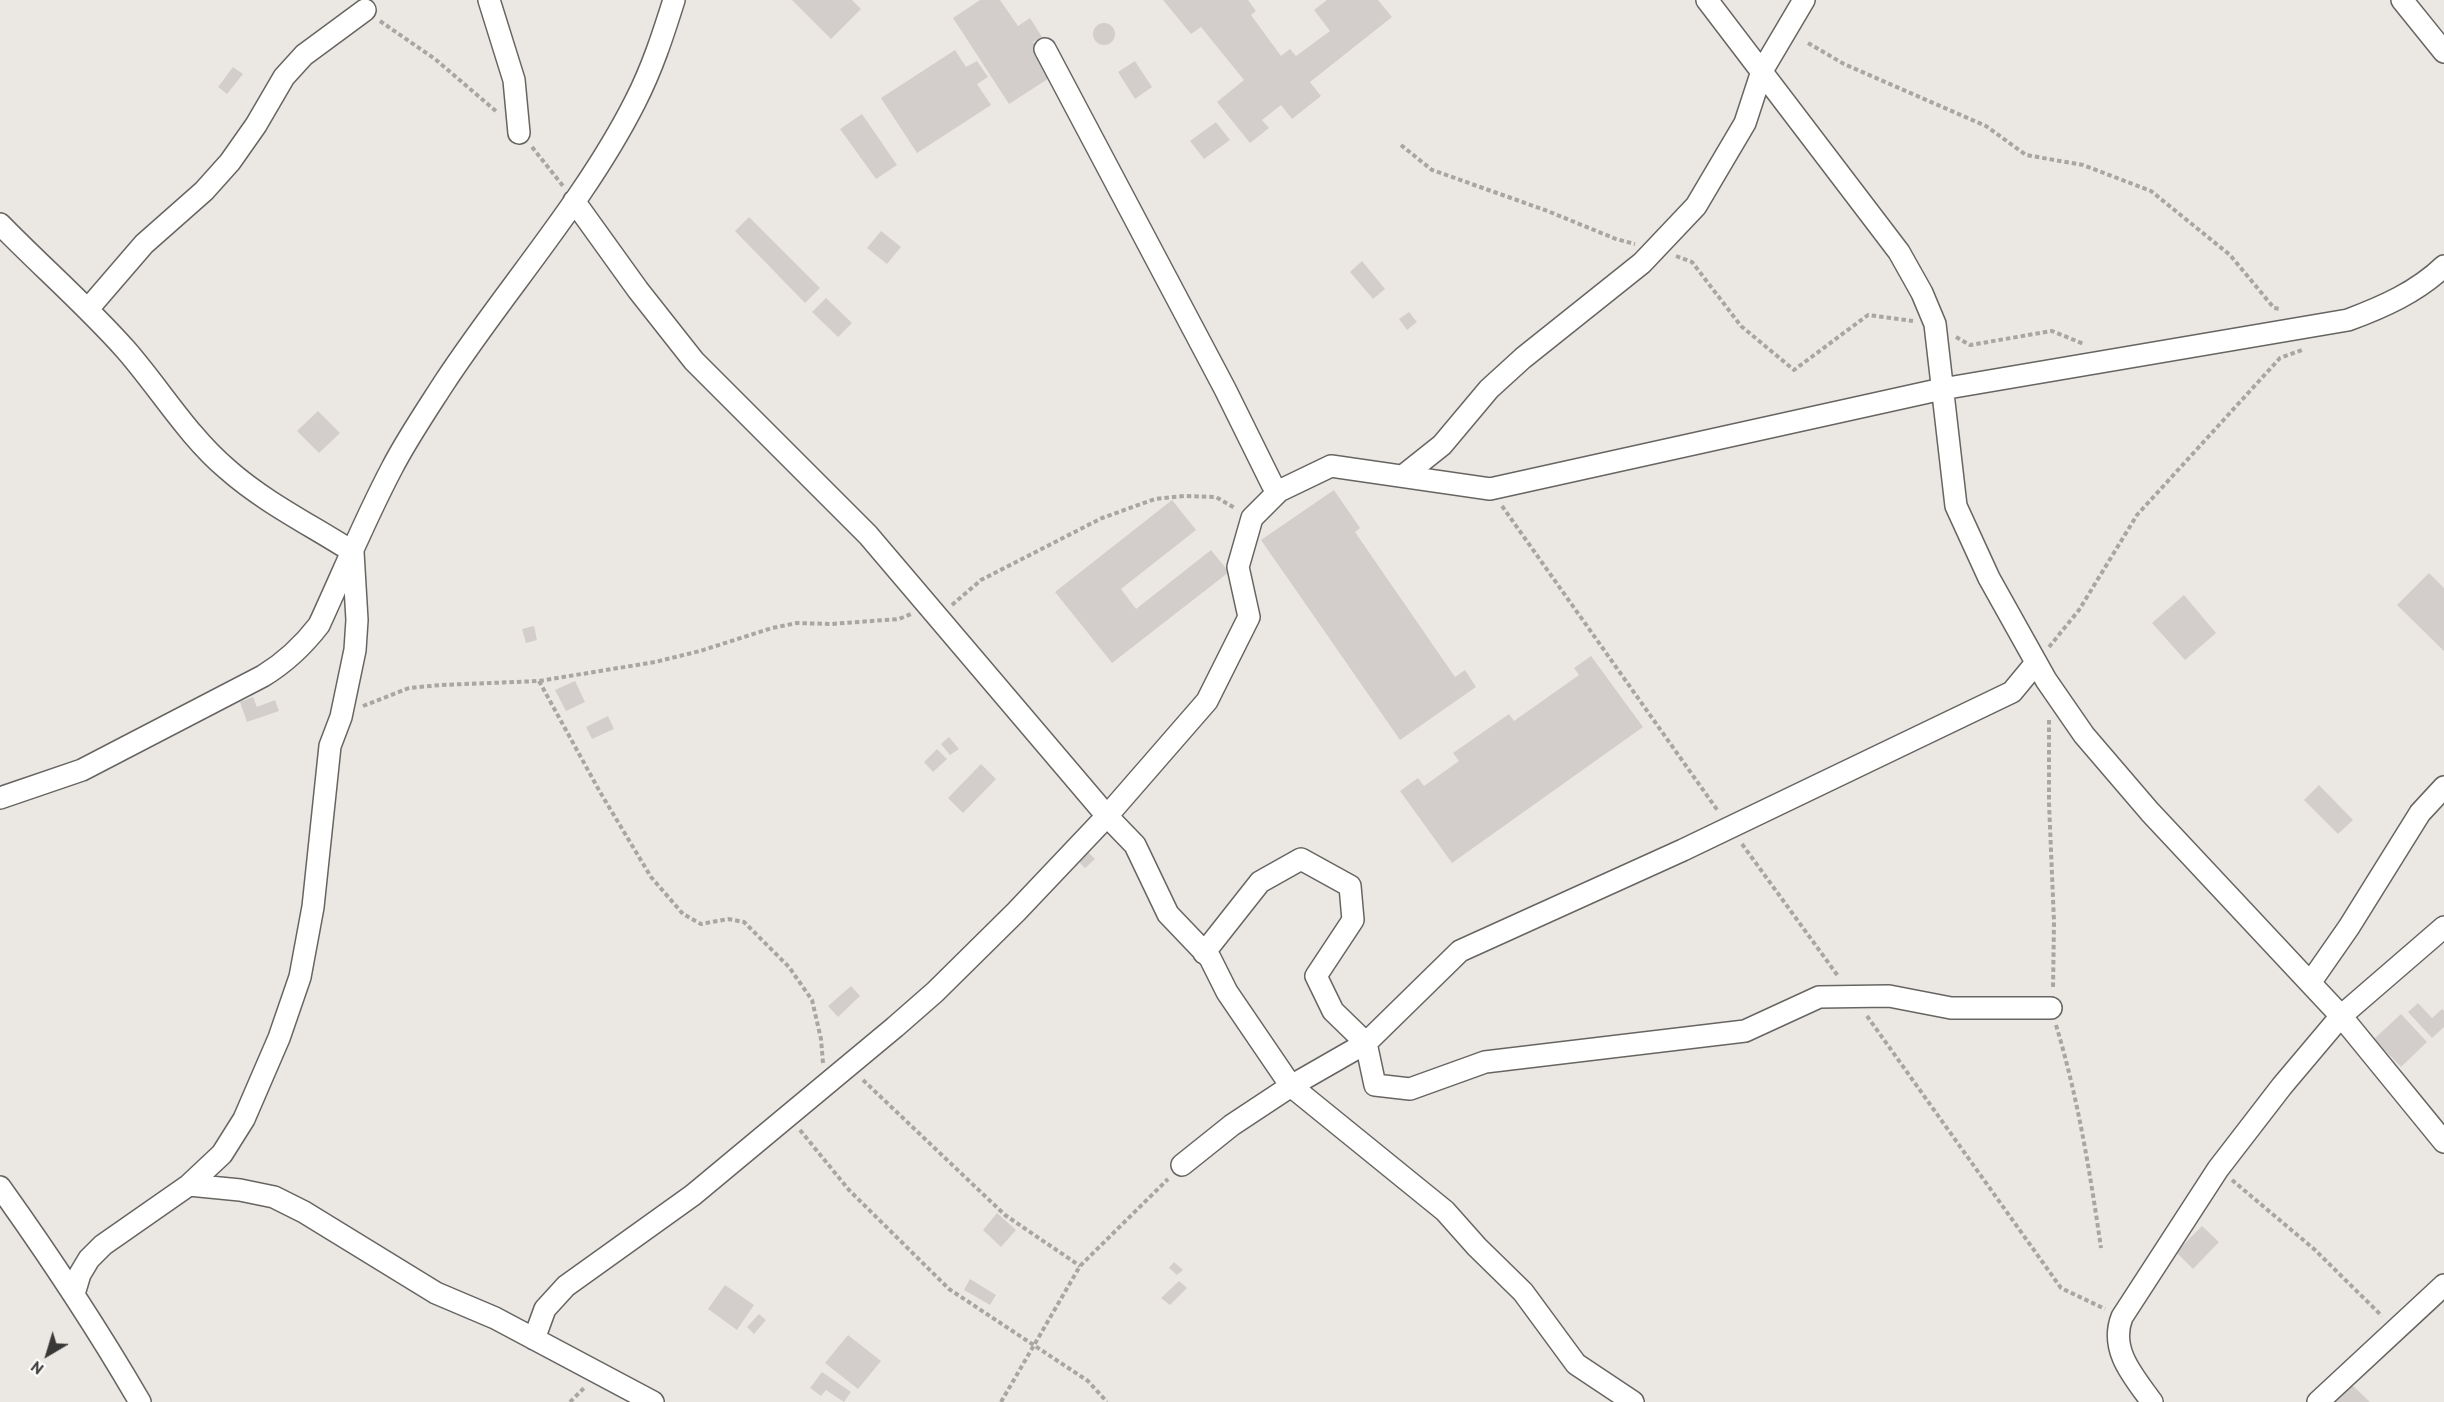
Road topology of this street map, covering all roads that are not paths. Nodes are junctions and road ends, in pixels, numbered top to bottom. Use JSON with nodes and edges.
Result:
{"nodes":[{"id":1,"x":489,"y":0,"type":"edge"},
{"id":2,"x":674,"y":0,"type":"edge"},
{"id":3,"x":1707,"y":0,"type":"edge"},
{"id":4,"x":1803,"y":0,"type":"edge"},
{"id":5,"x":2402,"y":0,"type":"edge"},
{"id":6,"x":366,"y":10,"type":"road end"},
{"id":7,"x":1045,"y":49,"type":"dead end"},
{"id":8,"x":2444,"y":52,"type":"edge"},
{"id":9,"x":1762,"y":71,"type":"junction"},
{"id":10,"x":519,"y":133,"type":"road end"},
{"id":11,"x":574,"y":201,"type":"junction"},
{"id":12,"x":0,"y":224,"type":"edge"},
{"id":13,"x":2444,"y":266,"type":"edge"},
{"id":14,"x":88,"y":309,"type":"junction"},
{"id":15,"x":1942,"y":389,"type":"junction"},
{"id":16,"x":1403,"y":476,"type":"junction"},
{"id":17,"x":1279,"y":491,"type":"junction"},
{"id":18,"x":353,"y":552,"type":"junction"},
{"id":19,"x":2036,"y":663,"type":"junction"},
{"id":20,"x":2444,"y":787,"type":"edge"},
{"id":21,"x":0,"y":798,"type":"edge"},
{"id":22,"x":1107,"y":816,"type":"junction"},
{"id":23,"x":2444,"y":927,"type":"edge"},
{"id":24,"x":1204,"y":953,"type":"junction"},
{"id":25,"x":2310,"y":983,"type":"junction"},
{"id":26,"x":2051,"y":1008,"type":"dead end"},
{"id":27,"x":2341,"y":1016,"type":"junction"},
{"id":28,"x":1366,"y":1043,"type":"junction"},
{"id":29,"x":1291,"y":1086,"type":"junction"},
{"id":30,"x":2444,"y":1142,"type":"edge"},
{"id":31,"x":1182,"y":1165,"type":"road end"},
{"id":32,"x":189,"y":1185,"type":"junction"},
{"id":33,"x":0,"y":1187,"type":"edge"},
{"id":34,"x":2444,"y":1285,"type":"edge"},
{"id":35,"x":74,"y":1294,"type":"junction"},
{"id":36,"x":534,"y":1339,"type":"junction"},
{"id":37,"x":140,"y":1402,"type":"edge"},
{"id":38,"x":653,"y":1402,"type":"edge"},
{"id":39,"x":1633,"y":1402,"type":"edge"},
{"id":40,"x":2152,"y":1402,"type":"edge"},
{"id":41,"x":2318,"y":1402,"type":"edge"}],
"edges":[{"from":1,"to":10,"type":"street"},
{"from":2,"to":11,"type":"street"},
{"from":3,"to":9,"type":"street"},
{"from":4,"to":9,"type":"street"},
{"from":5,"to":8,"type":"street"},
{"from":6,"to":14,"type":"street"},
{"from":7,"to":17,"type":"street"},
{"from":9,"to":15,"type":"street"},
{"from":9,"to":16,"type":"street"},
{"from":11,"to":18,"type":"street"},
{"from":11,"to":22,"type":"street"},
{"from":12,"to":14,"type":"street"},
{"from":13,"to":15,"type":"street"},
{"from":14,"to":18,"type":"street"},
{"from":15,"to":16,"type":"street"},
{"from":15,"to":19,"type":"street"},
{"from":16,"to":17,"type":"street"},
{"from":17,"to":22,"type":"street"},
{"from":18,"to":21,"type":"street"},
{"from":18,"to":32,"type":"street"},
{"from":19,"to":25,"type":"street"},
{"from":19,"to":28,"type":"street"},
{"from":20,"to":25,"type":"street"},
{"from":22,"to":24,"type":"street"},
{"from":22,"to":36,"type":"street"},
{"from":23,"to":27,"type":"street"},
{"from":24,"to":28,"type":"street"},
{"from":24,"to":29,"type":"street"},
{"from":25,"to":27,"type":"street"},
{"from":26,"to":28,"type":"street"},
{"from":27,"to":30,"type":"street"},
{"from":27,"to":40,"type":"street"},
{"from":28,"to":29,"type":"street"},
{"from":29,"to":31,"type":"street"},
{"from":29,"to":39,"type":"street"},
{"from":32,"to":35,"type":"street"},
{"from":32,"to":36,"type":"street"},
{"from":33,"to":35,"type":"street"},
{"from":34,"to":41,"type":"street"},
{"from":35,"to":37,"type":"street"},
{"from":36,"to":38,"type":"street"}]}
